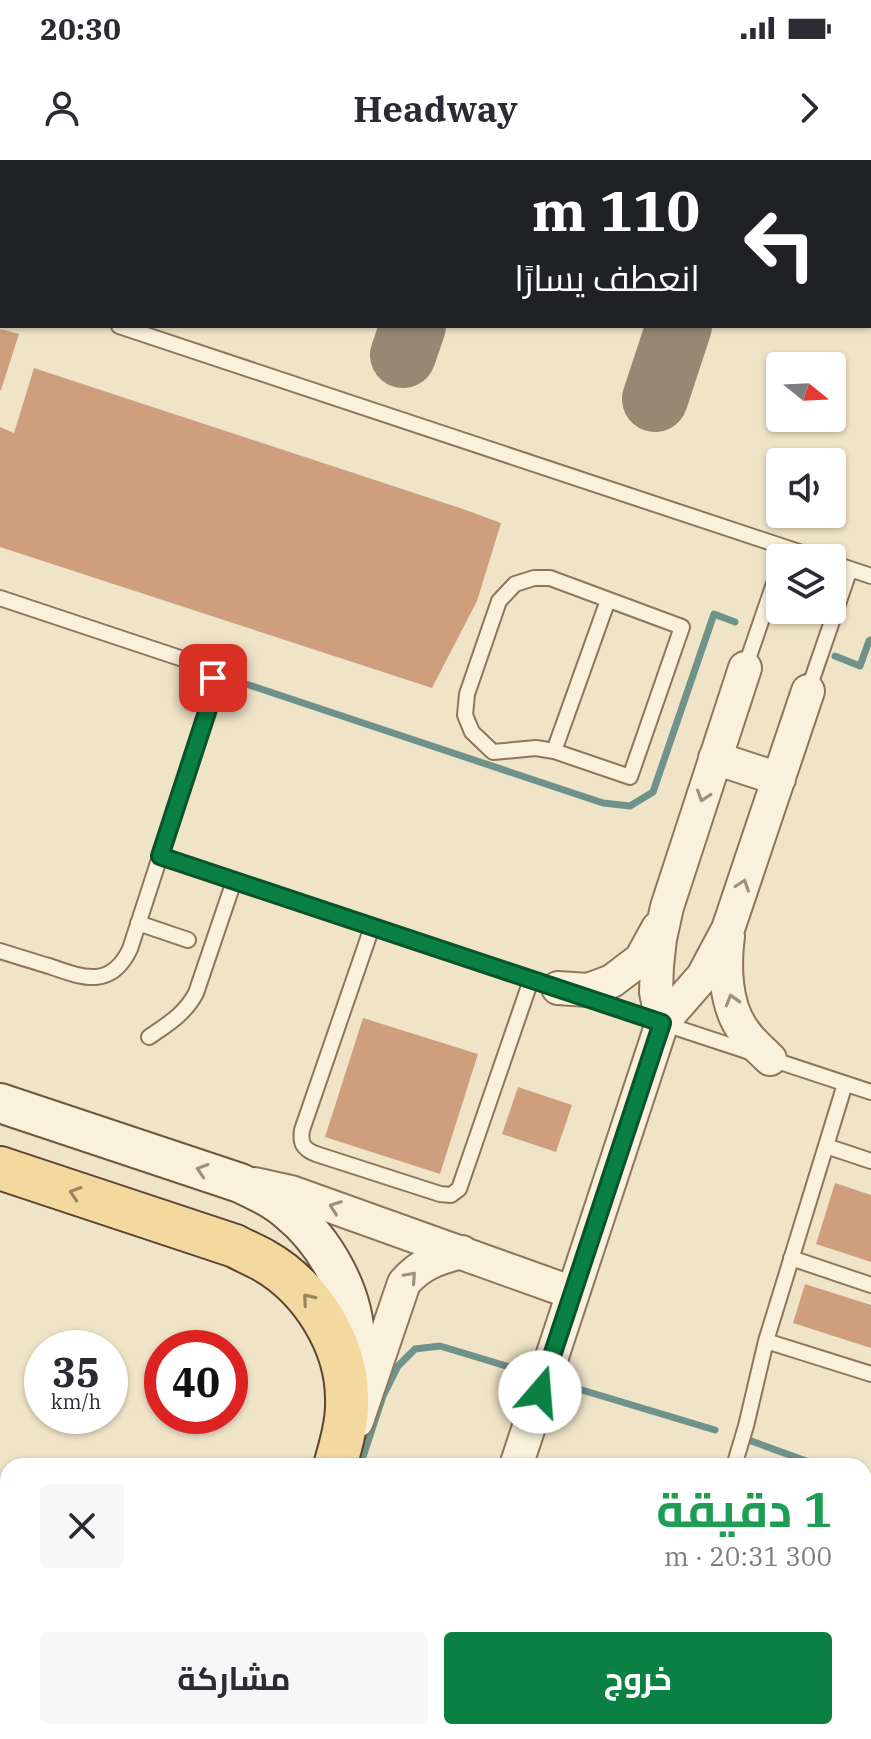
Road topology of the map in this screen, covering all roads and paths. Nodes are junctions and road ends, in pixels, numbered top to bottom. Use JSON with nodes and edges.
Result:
{"nodes":[{"id":1,"x":125,"y":328,"type":"edge"},
{"id":2,"x":766,"y":547,"type":"edge"},
{"id":3,"x":846,"y":568,"type":"edge"},
{"id":4,"x":850,"y":569,"type":"junction"},
{"id":5,"x":871,"y":576,"type":"edge"},
{"id":6,"x":0,"y":598,"type":"edge"},
{"id":7,"x":608,"y":600,"type":"junction"},
{"id":8,"x":766,"y":607,"type":"edge"},
{"id":9,"x":745,"y":668,"type":"joint"},
{"id":10,"x":808,"y":691,"type":"joint"},
{"id":11,"x":554,"y":751,"type":"junction"},
{"id":12,"x":715,"y":758,"type":"junction"},
{"id":13,"x":779,"y":779,"type":"junction"},
{"id":14,"x":160,"y":856,"type":"junction"},
{"id":15,"x":234,"y":881,"type":"junction"},
{"id":16,"x":667,"y":907,"type":"junction"},
{"id":17,"x":138,"y":923,"type":"junction"},
{"id":18,"x":372,"y":927,"type":"junction"},
{"id":19,"x":728,"y":929,"type":"junction"},
{"id":20,"x":188,"y":940,"type":"dead end"},
{"id":21,"x":0,"y":951,"type":"edge"},
{"id":22,"x":544,"y":984,"type":"junction"},
{"id":23,"x":662,"y":1023,"type":"junction"},
{"id":24,"x":149,"y":1037,"type":"dead end"},
{"id":25,"x":770,"y":1059,"type":"junction"},
{"id":26,"x":845,"y":1084,"type":"junction"},
{"id":27,"x":871,"y":1092,"type":"edge"},
{"id":28,"x":0,"y":1103,"type":"edge"},
{"id":29,"x":826,"y":1146,"type":"junction"},
{"id":30,"x":871,"y":1161,"type":"edge"},
{"id":31,"x":0,"y":1168,"type":"edge"},
{"id":32,"x":240,"y":1183,"type":"junction"},
{"id":33,"x":462,"y":1252,"type":"junction"},
{"id":34,"x":791,"y":1258,"type":"junction"},
{"id":35,"x":871,"y":1285,"type":"edge"},
{"id":36,"x":573,"y":1293,"type":"junction"},
{"id":37,"x":766,"y":1341,"type":"junction"},
{"id":38,"x":871,"y":1374,"type":"edge"},
{"id":39,"x":348,"y":1396,"type":"junction"},
{"id":40,"x":337,"y":1458,"type":"edge"},
{"id":41,"x":519,"y":1458,"type":"edge"},
{"id":42,"x":736,"y":1458,"type":"edge"}],
"edges":[{"from":1,"to":2,"type":"lane"},
{"from":3,"to":4,"type":"lane"},
{"from":4,"to":5,"type":"lane"},
{"from":4,"to":10,"type":"lane"},
{"from":6,"to":14,"type":"lane"},
{"from":7,"to":11,"type":"lane"},
{"from":7,"to":11,"type":"lane"},
{"from":7,"to":11,"type":"lane"},
{"from":8,"to":9,"type":"lane"},
{"from":9,"to":12,"type":"street"},
{"from":10,"to":13,"type":"street"},
{"from":12,"to":13,"type":"street"},
{"from":12,"to":16,"type":"street","one_way":true},
{"from":19,"to":13,"type":"street","one_way":true},
{"from":14,"to":15,"type":"lane"},
{"from":14,"to":17,"type":"lane"},
{"from":15,"to":18,"type":"lane"},
{"from":15,"to":24,"type":"lane"},
{"from":16,"to":22,"type":"street"},
{"from":16,"to":23,"type":"street"},
{"from":17,"to":20,"type":"lane"},
{"from":17,"to":21,"type":"lane"},
{"from":18,"to":22,"type":"lane"},
{"from":18,"to":22,"type":"lane"},
{"from":19,"to":23,"type":"street"},
{"from":25,"to":19,"type":"street","one_way":true},
{"from":22,"to":23,"type":"lane"},
{"from":23,"to":25,"type":"lane"},
{"from":23,"to":36,"type":"street"},
{"from":25,"to":26,"type":"lane"},
{"from":26,"to":27,"type":"lane"},
{"from":26,"to":29,"type":"lane"},
{"from":32,"to":28,"type":"main road","one_way":true},
{"from":29,"to":30,"type":"lane"},
{"from":29,"to":34,"type":"lane"},
{"from":39,"to":31,"type":"main road","one_way":true},
{"from":33,"to":32,"type":"street","one_way":true},
{"from":32,"to":39,"type":"main road"},
{"from":33,"to":36,"type":"street"},
{"from":40,"to":33,"type":"street","one_way":true},
{"from":34,"to":35,"type":"lane"},
{"from":34,"to":37,"type":"lane"},
{"from":36,"to":41,"type":"street"},
{"from":37,"to":38,"type":"lane"},
{"from":37,"to":42,"type":"lane"},
{"from":39,"to":40,"type":"main road"}]}
